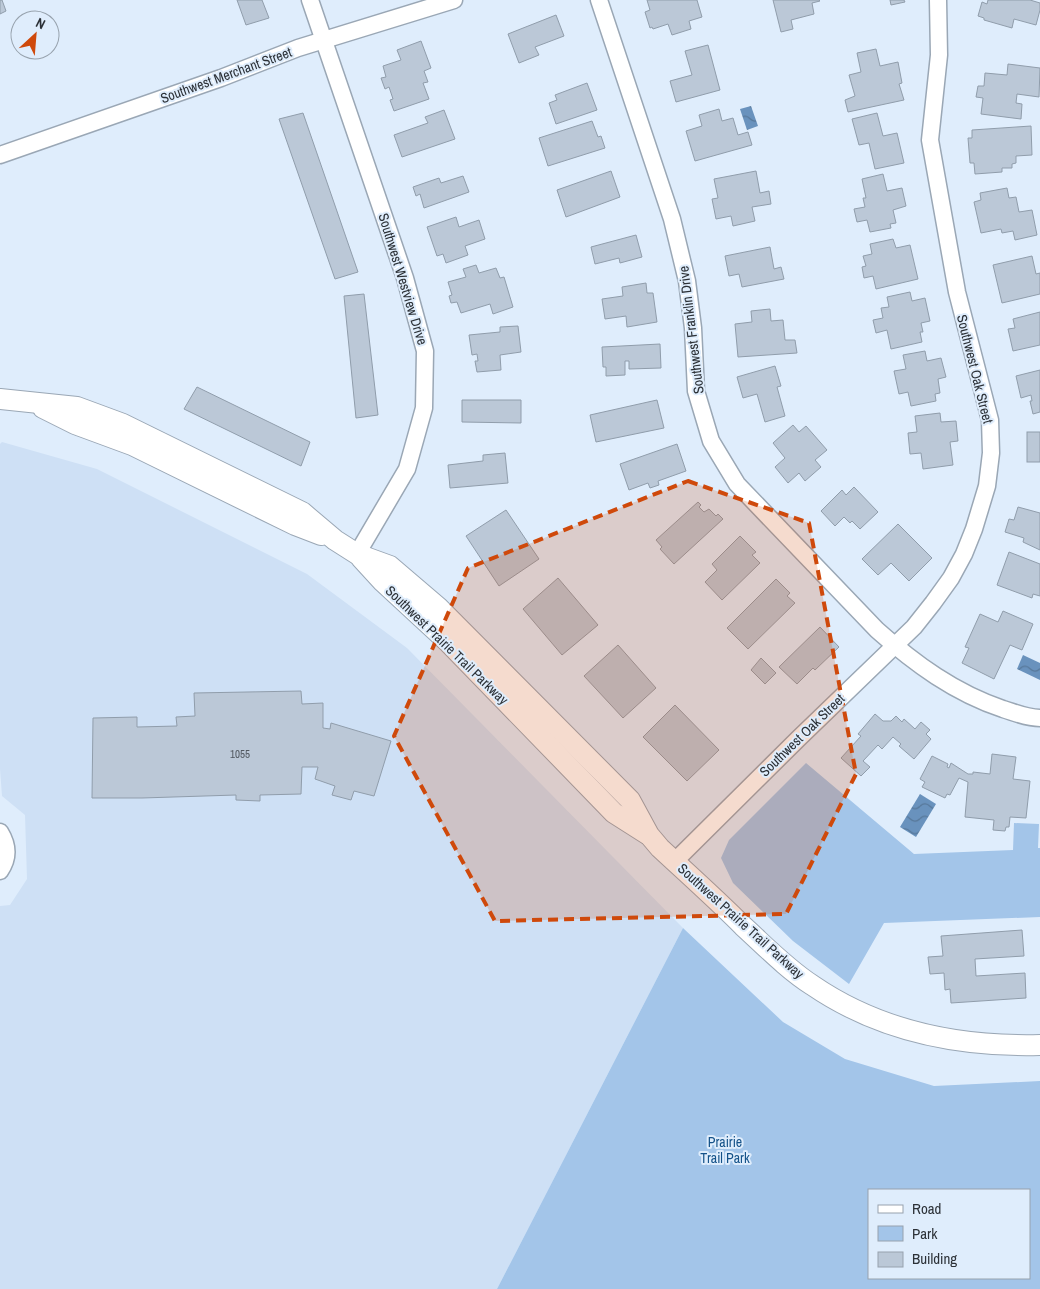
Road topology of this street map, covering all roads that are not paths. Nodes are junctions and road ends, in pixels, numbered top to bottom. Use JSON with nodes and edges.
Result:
{"nodes":[{"id":1,"x":310,"y":0,"type":"edge"},
{"id":2,"x":454,"y":0,"type":"edge"},
{"id":3,"x":598,"y":0,"type":"edge"},
{"id":4,"x":938,"y":0,"type":"edge"},
{"id":5,"x":322,"y":40,"type":"junction"},
{"id":6,"x":0,"y":155,"type":"edge"},
{"id":7,"x":0,"y":399,"type":"edge"},
{"id":8,"x":357,"y":554,"type":"junction"},
{"id":9,"x":895,"y":646,"type":"junction"},
{"id":10,"x":1040,"y":718,"type":"edge"},
{"id":11,"x":0,"y":832,"type":"edge"},
{"id":12,"x":675,"y":861,"type":"junction"},
{"id":13,"x":0,"y":871,"type":"edge"},
{"id":14,"x":1040,"y":1045,"type":"edge"}],
"edges":[{"from":1,"to":5,"type":"street","name":"Southwest Westview Drive"},
{"from":2,"to":5,"type":"street","name":"Southwest Merchant Street"},
{"from":3,"to":9,"type":"street","name":"Southwest Franklin Drive"},
{"from":4,"to":9,"type":"street","name":"Southwest Oak Street"},
{"from":5,"to":6,"type":"street","name":"Southwest Merchant Street"},
{"from":5,"to":8,"type":"street","name":"Southwest Westview Drive"},
{"from":7,"to":8,"type":"street","name":"Southwest Prairie Trail Parkway"},
{"from":8,"to":12,"type":"street","name":"Southwest Prairie Trail Parkway"},
{"from":9,"to":10,"type":"street","name":"Southwest Franklin Drive"},
{"from":9,"to":12,"type":"street","name":"Southwest Oak Street"},
{"from":11,"to":13,"type":"street"},
{"from":12,"to":14,"type":"street","name":"Southwest Prairie Trail Parkway"}]}
